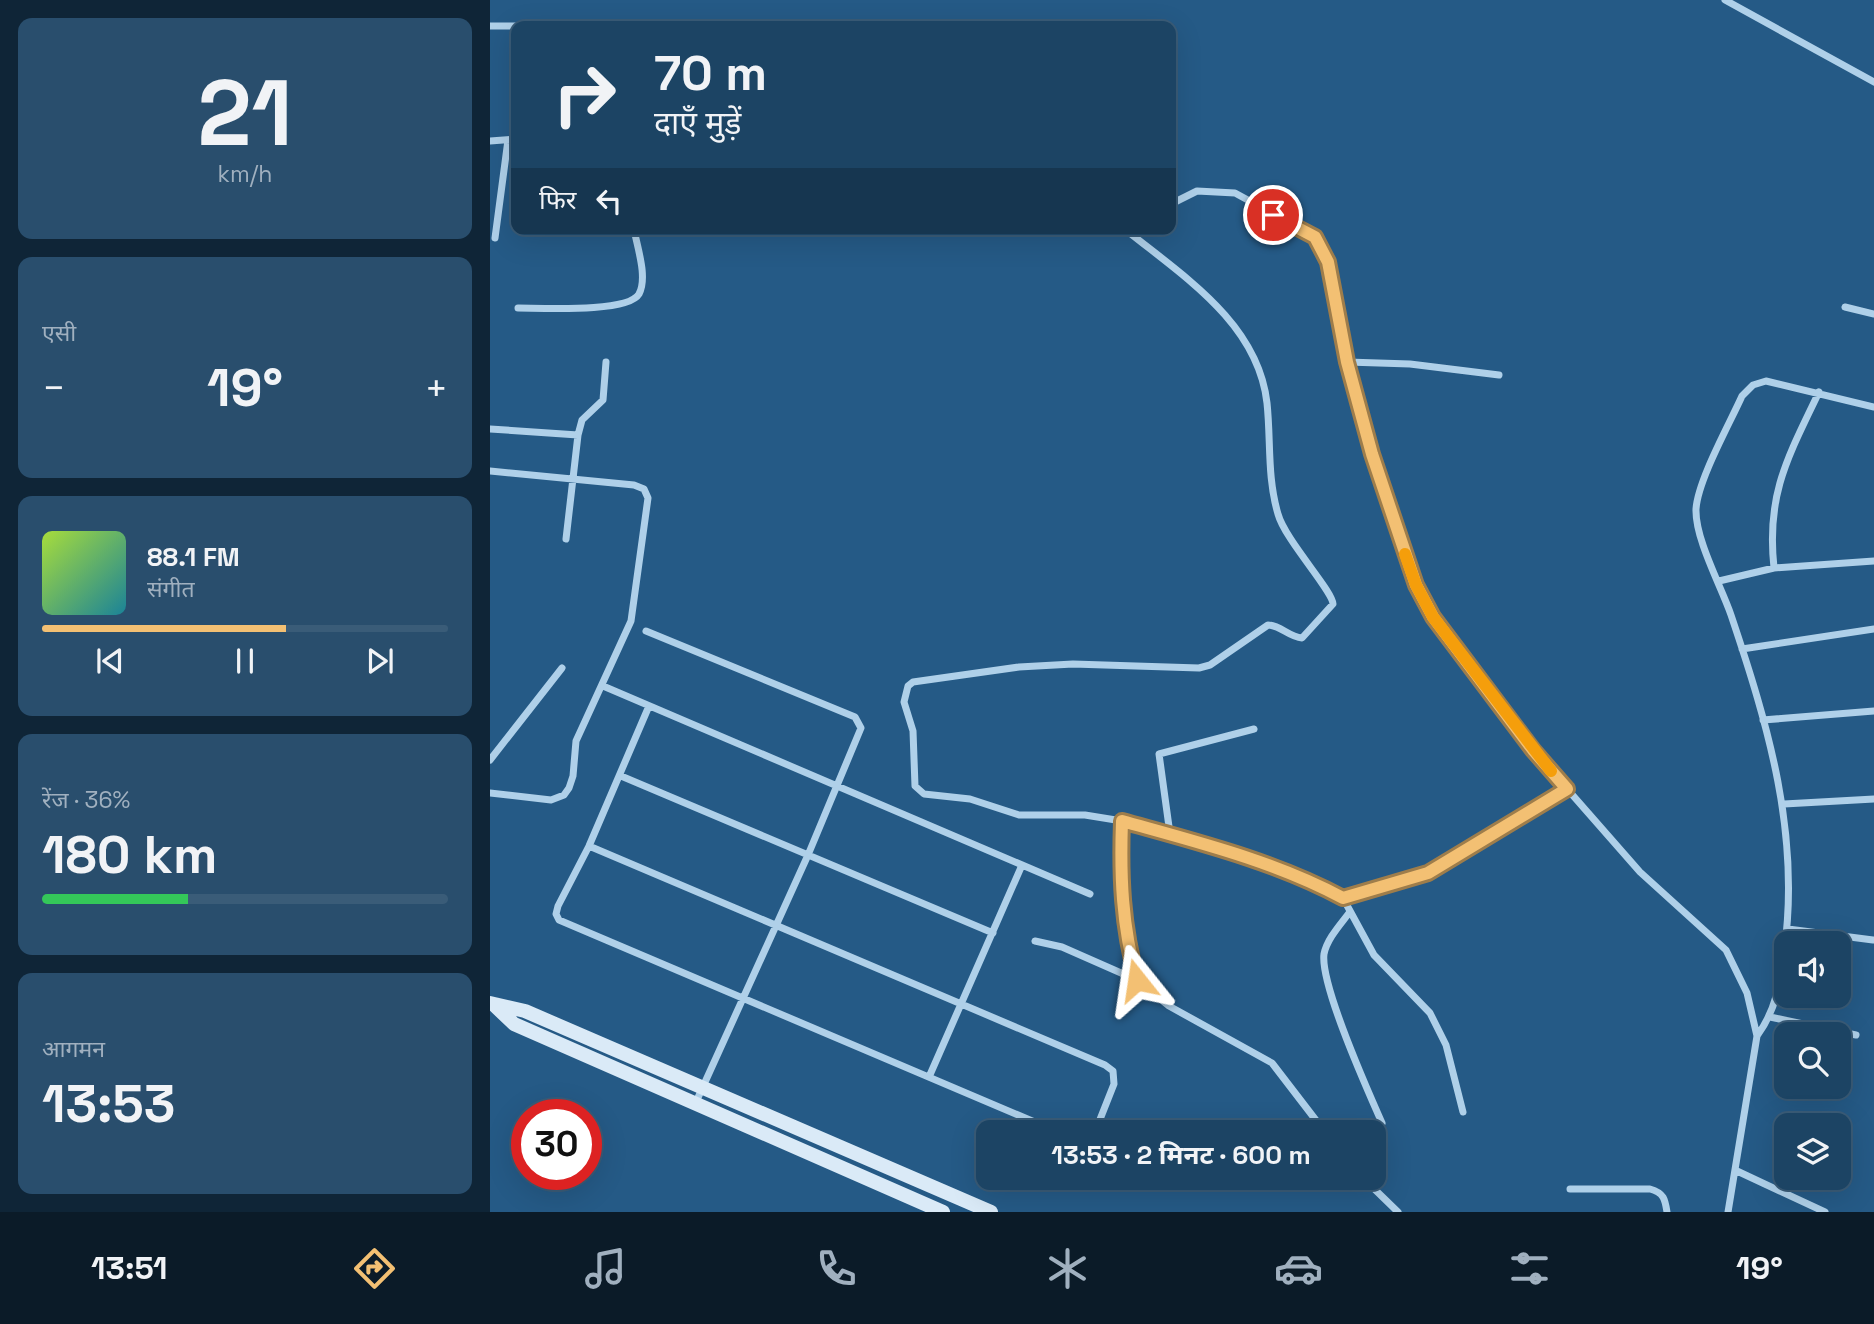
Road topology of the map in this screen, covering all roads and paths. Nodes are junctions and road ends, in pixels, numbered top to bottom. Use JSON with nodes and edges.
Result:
{"nodes":[{"id":1,"x":1726,"y":0,"type":"edge"},
{"id":2,"x":490,"y":26,"type":"edge"},
{"id":3,"x":511,"y":26,"type":"edge"},
{"id":4,"x":1874,"y":82,"type":"edge"},
{"id":5,"x":511,"y":139,"type":"edge"},
{"id":6,"x":490,"y":141,"type":"edge"},
{"id":7,"x":511,"y":145,"type":"edge"},
{"id":8,"x":1176,"y":201,"type":"edge"},
{"id":9,"x":635,"y":235,"type":"edge"},
{"id":10,"x":1133,"y":235,"type":"edge"},
{"id":11,"x":495,"y":238,"type":"dead end"},
{"id":12,"x":1845,"y":307,"type":"dead end"},
{"id":13,"x":518,"y":308,"type":"dead end"},
{"id":14,"x":1874,"y":314,"type":"edge"},
{"id":15,"x":606,"y":362,"type":"dead end"},
{"id":16,"x":1347,"y":362,"type":"junction"},
{"id":17,"x":1499,"y":375,"type":"dead end"},
{"id":18,"x":1819,"y":392,"type":"junction"},
{"id":19,"x":1874,"y":407,"type":"edge"},
{"id":20,"x":490,"y":429,"type":"edge"},
{"id":21,"x":578,"y":435,"type":"junction"},
{"id":22,"x":490,"y":471,"type":"edge"},
{"id":23,"x":574,"y":479,"type":"junction"},
{"id":24,"x":566,"y":539,"type":"dead end"},
{"id":25,"x":1874,"y":561,"type":"edge"},
{"id":26,"x":1774,"y":568,"type":"junction"},
{"id":27,"x":1719,"y":581,"type":"junction"},
{"id":28,"x":1874,"y":629,"type":"edge"},
{"id":29,"x":646,"y":631,"type":"dead end"},
{"id":30,"x":1742,"y":649,"type":"junction"},
{"id":31,"x":562,"y":667,"type":"dead end"},
{"id":32,"x":603,"y":686,"type":"junction"},
{"id":33,"x":649,"y":706,"type":"junction"},
{"id":34,"x":1874,"y":711,"type":"edge"},
{"id":35,"x":1763,"y":720,"type":"junction"},
{"id":36,"x":1254,"y":729,"type":"dead end"},
{"id":37,"x":490,"y":760,"type":"edge"},
{"id":38,"x":621,"y":776,"type":"junction"},
{"id":39,"x":836,"y":785,"type":"junction"},
{"id":40,"x":1567,"y":789,"type":"junction"},
{"id":41,"x":490,"y":793,"type":"edge"},
{"id":42,"x":1874,"y":799,"type":"edge"},
{"id":43,"x":1784,"y":804,"type":"junction"},
{"id":44,"x":1122,"y":821,"type":"junction"},
{"id":45,"x":1170,"y":834,"type":"junction"},
{"id":46,"x":589,"y":846,"type":"junction"},
{"id":47,"x":808,"y":855,"type":"junction"},
{"id":48,"x":1023,"y":865,"type":"junction"},
{"id":49,"x":1090,"y":894,"type":"dead end"},
{"id":50,"x":1343,"y":898,"type":"junction"},
{"id":51,"x":1349,"y":912,"type":"junction"},
{"id":52,"x":776,"y":925,"type":"junction"},
{"id":53,"x":1788,"y":929,"type":"junction"},
{"id":54,"x":993,"y":933,"type":"junction"},
{"id":55,"x":1873,"y":940,"type":"edge"},
{"id":56,"x":1035,"y":941,"type":"dead end"},
{"id":57,"x":1137,"y":980,"type":"junction"},
{"id":58,"x":743,"y":998,"type":"junction"},
{"id":59,"x":491,"y":1003,"type":"edge"},
{"id":60,"x":961,"y":1006,"type":"junction"},
{"id":61,"x":1770,"y":1017,"type":"junction"},
{"id":62,"x":1856,"y":1035,"type":"dead end"},
{"id":63,"x":1757,"y":1036,"type":"junction"},
{"id":64,"x":929,"y":1077,"type":"junction"},
{"id":65,"x":702,"y":1088,"type":"junction"},
{"id":66,"x":696,"y":1102,"type":"junction"},
{"id":67,"x":1463,"y":1112,"type":"dead end"},
{"id":68,"x":1030,"y":1120,"type":"edge"},
{"id":69,"x":1100,"y":1120,"type":"edge"},
{"id":70,"x":1316,"y":1120,"type":"edge"},
{"id":71,"x":1381,"y":1120,"type":"edge"},
{"id":72,"x":1737,"y":1171,"type":"junction"},
{"id":73,"x":1570,"y":1189,"type":"dead end"},
{"id":74,"x":1375,"y":1190,"type":"edge"},
{"id":75,"x":943,"y":1212,"type":"edge"},
{"id":76,"x":990,"y":1212,"type":"edge"},
{"id":77,"x":1398,"y":1212,"type":"edge"},
{"id":78,"x":1667,"y":1212,"type":"edge"},
{"id":79,"x":1728,"y":1212,"type":"edge"},
{"id":80,"x":1825,"y":1212,"type":"edge"}],
"edges":[{"from":1,"to":4,"type":"street"},
{"from":2,"to":3,"type":"street"},
{"from":5,"to":6,"type":"street"},
{"from":7,"to":11,"type":"street"},
{"from":8,"to":16,"type":"street"},
{"from":9,"to":13,"type":"street"},
{"from":10,"to":44,"type":"street"},
{"from":12,"to":14,"type":"street"},
{"from":15,"to":21,"type":"street"},
{"from":16,"to":17,"type":"street"},
{"from":16,"to":40,"type":"street"},
{"from":18,"to":19,"type":"street"},
{"from":18,"to":26,"type":"street"},
{"from":18,"to":27,"type":"street"},
{"from":20,"to":21,"type":"street"},
{"from":21,"to":23,"type":"street"},
{"from":22,"to":23,"type":"street"},
{"from":23,"to":24,"type":"street"},
{"from":23,"to":32,"type":"street"},
{"from":25,"to":26,"type":"street"},
{"from":26,"to":27,"type":"street"},
{"from":27,"to":30,"type":"street"},
{"from":28,"to":30,"type":"street"},
{"from":29,"to":39,"type":"street"},
{"from":30,"to":35,"type":"street"},
{"from":31,"to":37,"type":"street"},
{"from":32,"to":33,"type":"street"},
{"from":32,"to":41,"type":"street"},
{"from":33,"to":38,"type":"street"},
{"from":33,"to":39,"type":"street"},
{"from":34,"to":35,"type":"street"},
{"from":35,"to":43,"type":"street"},
{"from":36,"to":45,"type":"street"},
{"from":38,"to":46,"type":"street"},
{"from":38,"to":47,"type":"street"},
{"from":39,"to":47,"type":"street"},
{"from":39,"to":48,"type":"street"},
{"from":40,"to":50,"type":"street"},
{"from":40,"to":63,"type":"street"},
{"from":42,"to":43,"type":"street"},
{"from":43,"to":53,"type":"street"},
{"from":44,"to":45,"type":"street"},
{"from":44,"to":57,"type":"street"},
{"from":45,"to":50,"type":"street"},
{"from":46,"to":52,"type":"street"},
{"from":46,"to":58,"type":"street"},
{"from":47,"to":52,"type":"street"},
{"from":47,"to":54,"type":"street"},
{"from":48,"to":49,"type":"street"},
{"from":48,"to":54,"type":"street"},
{"from":50,"to":51,"type":"street"},
{"from":51,"to":67,"type":"street"},
{"from":51,"to":71,"type":"street"},
{"from":52,"to":58,"type":"street"},
{"from":52,"to":60,"type":"street"},
{"from":53,"to":55,"type":"street"},
{"from":53,"to":61,"type":"street"},
{"from":54,"to":60,"type":"street"},
{"from":56,"to":57,"type":"street"},
{"from":57,"to":70,"type":"street"},
{"from":58,"to":64,"type":"street"},
{"from":58,"to":65,"type":"street"},
{"from":59,"to":65,"type":"street"},
{"from":59,"to":66,"type":"street"},
{"from":60,"to":64,"type":"street"},
{"from":60,"to":69,"type":"street"},
{"from":61,"to":62,"type":"street"},
{"from":61,"to":63,"type":"street"},
{"from":63,"to":72,"type":"street"},
{"from":64,"to":68,"type":"street"},
{"from":65,"to":66,"type":"street"},
{"from":65,"to":76,"type":"street"},
{"from":66,"to":75,"type":"street"},
{"from":72,"to":79,"type":"street"},
{"from":72,"to":80,"type":"street"},
{"from":73,"to":78,"type":"street"},
{"from":74,"to":77,"type":"street"}]}
